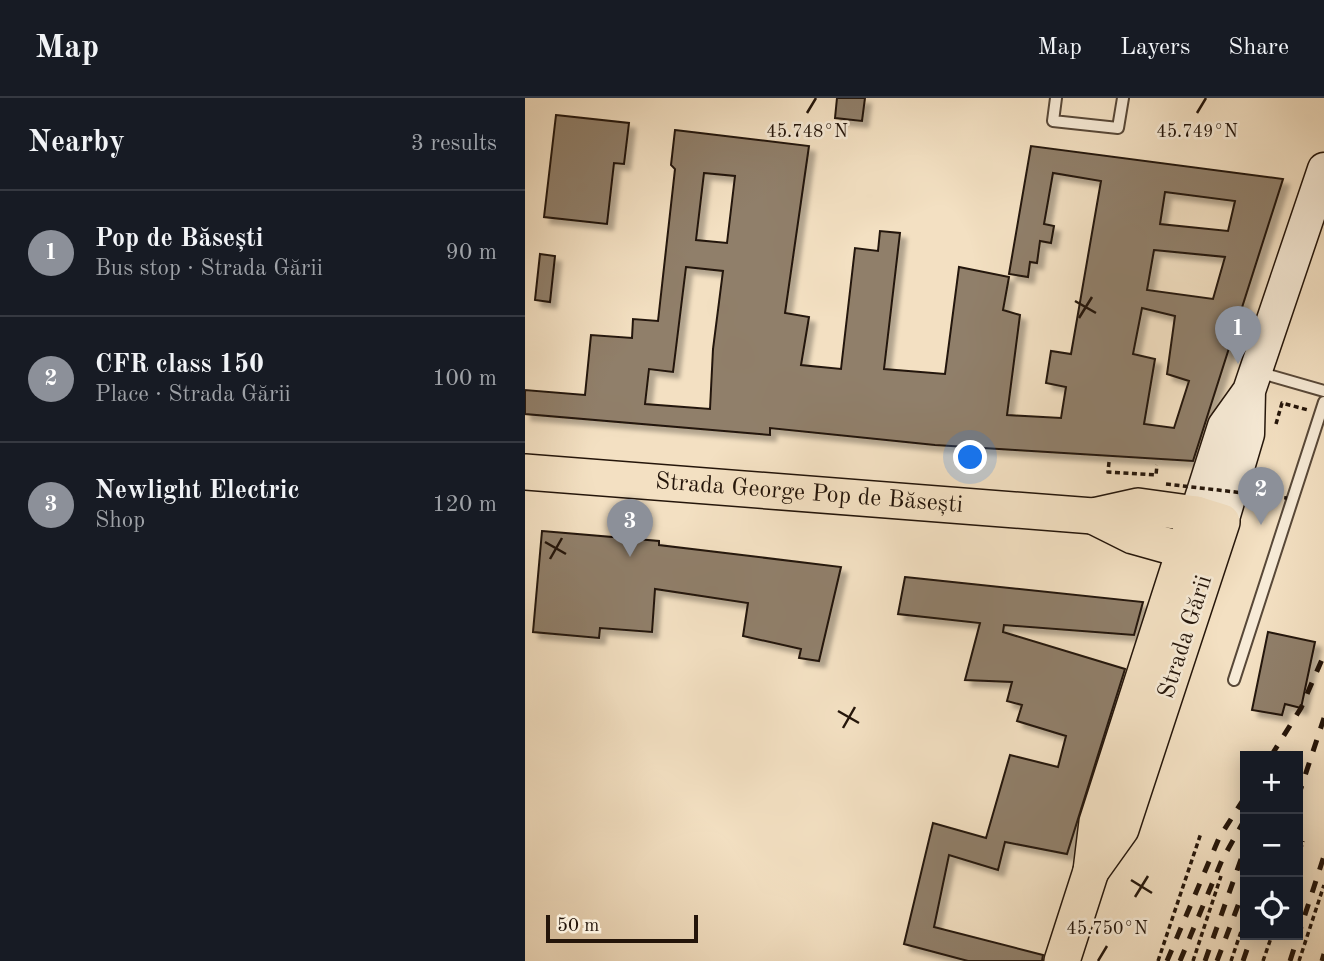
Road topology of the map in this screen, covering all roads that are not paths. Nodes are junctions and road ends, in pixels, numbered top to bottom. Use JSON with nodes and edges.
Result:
{"nodes":[{"id":1,"x":1056,"y":98,"type":"edge"},
{"id":2,"x":1123,"y":98,"type":"edge"},
{"id":3,"x":1324,"y":169,"type":"edge"},
{"id":4,"x":1252,"y":381,"type":"junction"},
{"id":5,"x":1324,"y":391,"type":"edge"},
{"id":6,"x":1324,"y":402,"type":"edge"},
{"id":7,"x":525,"y":472,"type":"edge"},
{"id":8,"x":1093,"y":516,"type":"junction"},
{"id":9,"x":1209,"y":518,"type":"junction"},
{"id":10,"x":1198,"y":554,"type":"junction"},
{"id":11,"x":1234,"y":680,"type":"dead end"},
{"id":12,"x":1062,"y":961,"type":"edge"}],
"edges":[{"from":1,"to":2,"type":"lane"},
{"from":3,"to":4,"type":"main road","name":"Strada Gării"},
{"from":4,"to":5,"type":"lane"},
{"from":4,"to":9,"type":"main road","name":"Strada Gării"},
{"from":6,"to":11,"type":"lane"},
{"from":7,"to":8,"type":"main road","name":"Strada George Pop de Băsești"},
{"from":8,"to":9,"type":"main road","name":"Strada George Pop de Băsești"},
{"from":8,"to":10,"type":"main road","name":"Strada George Pop de Băsești"},
{"from":9,"to":10,"type":"main road","name":"Strada Gării"},
{"from":10,"to":12,"type":"main road","name":"Strada Gării"}]}
